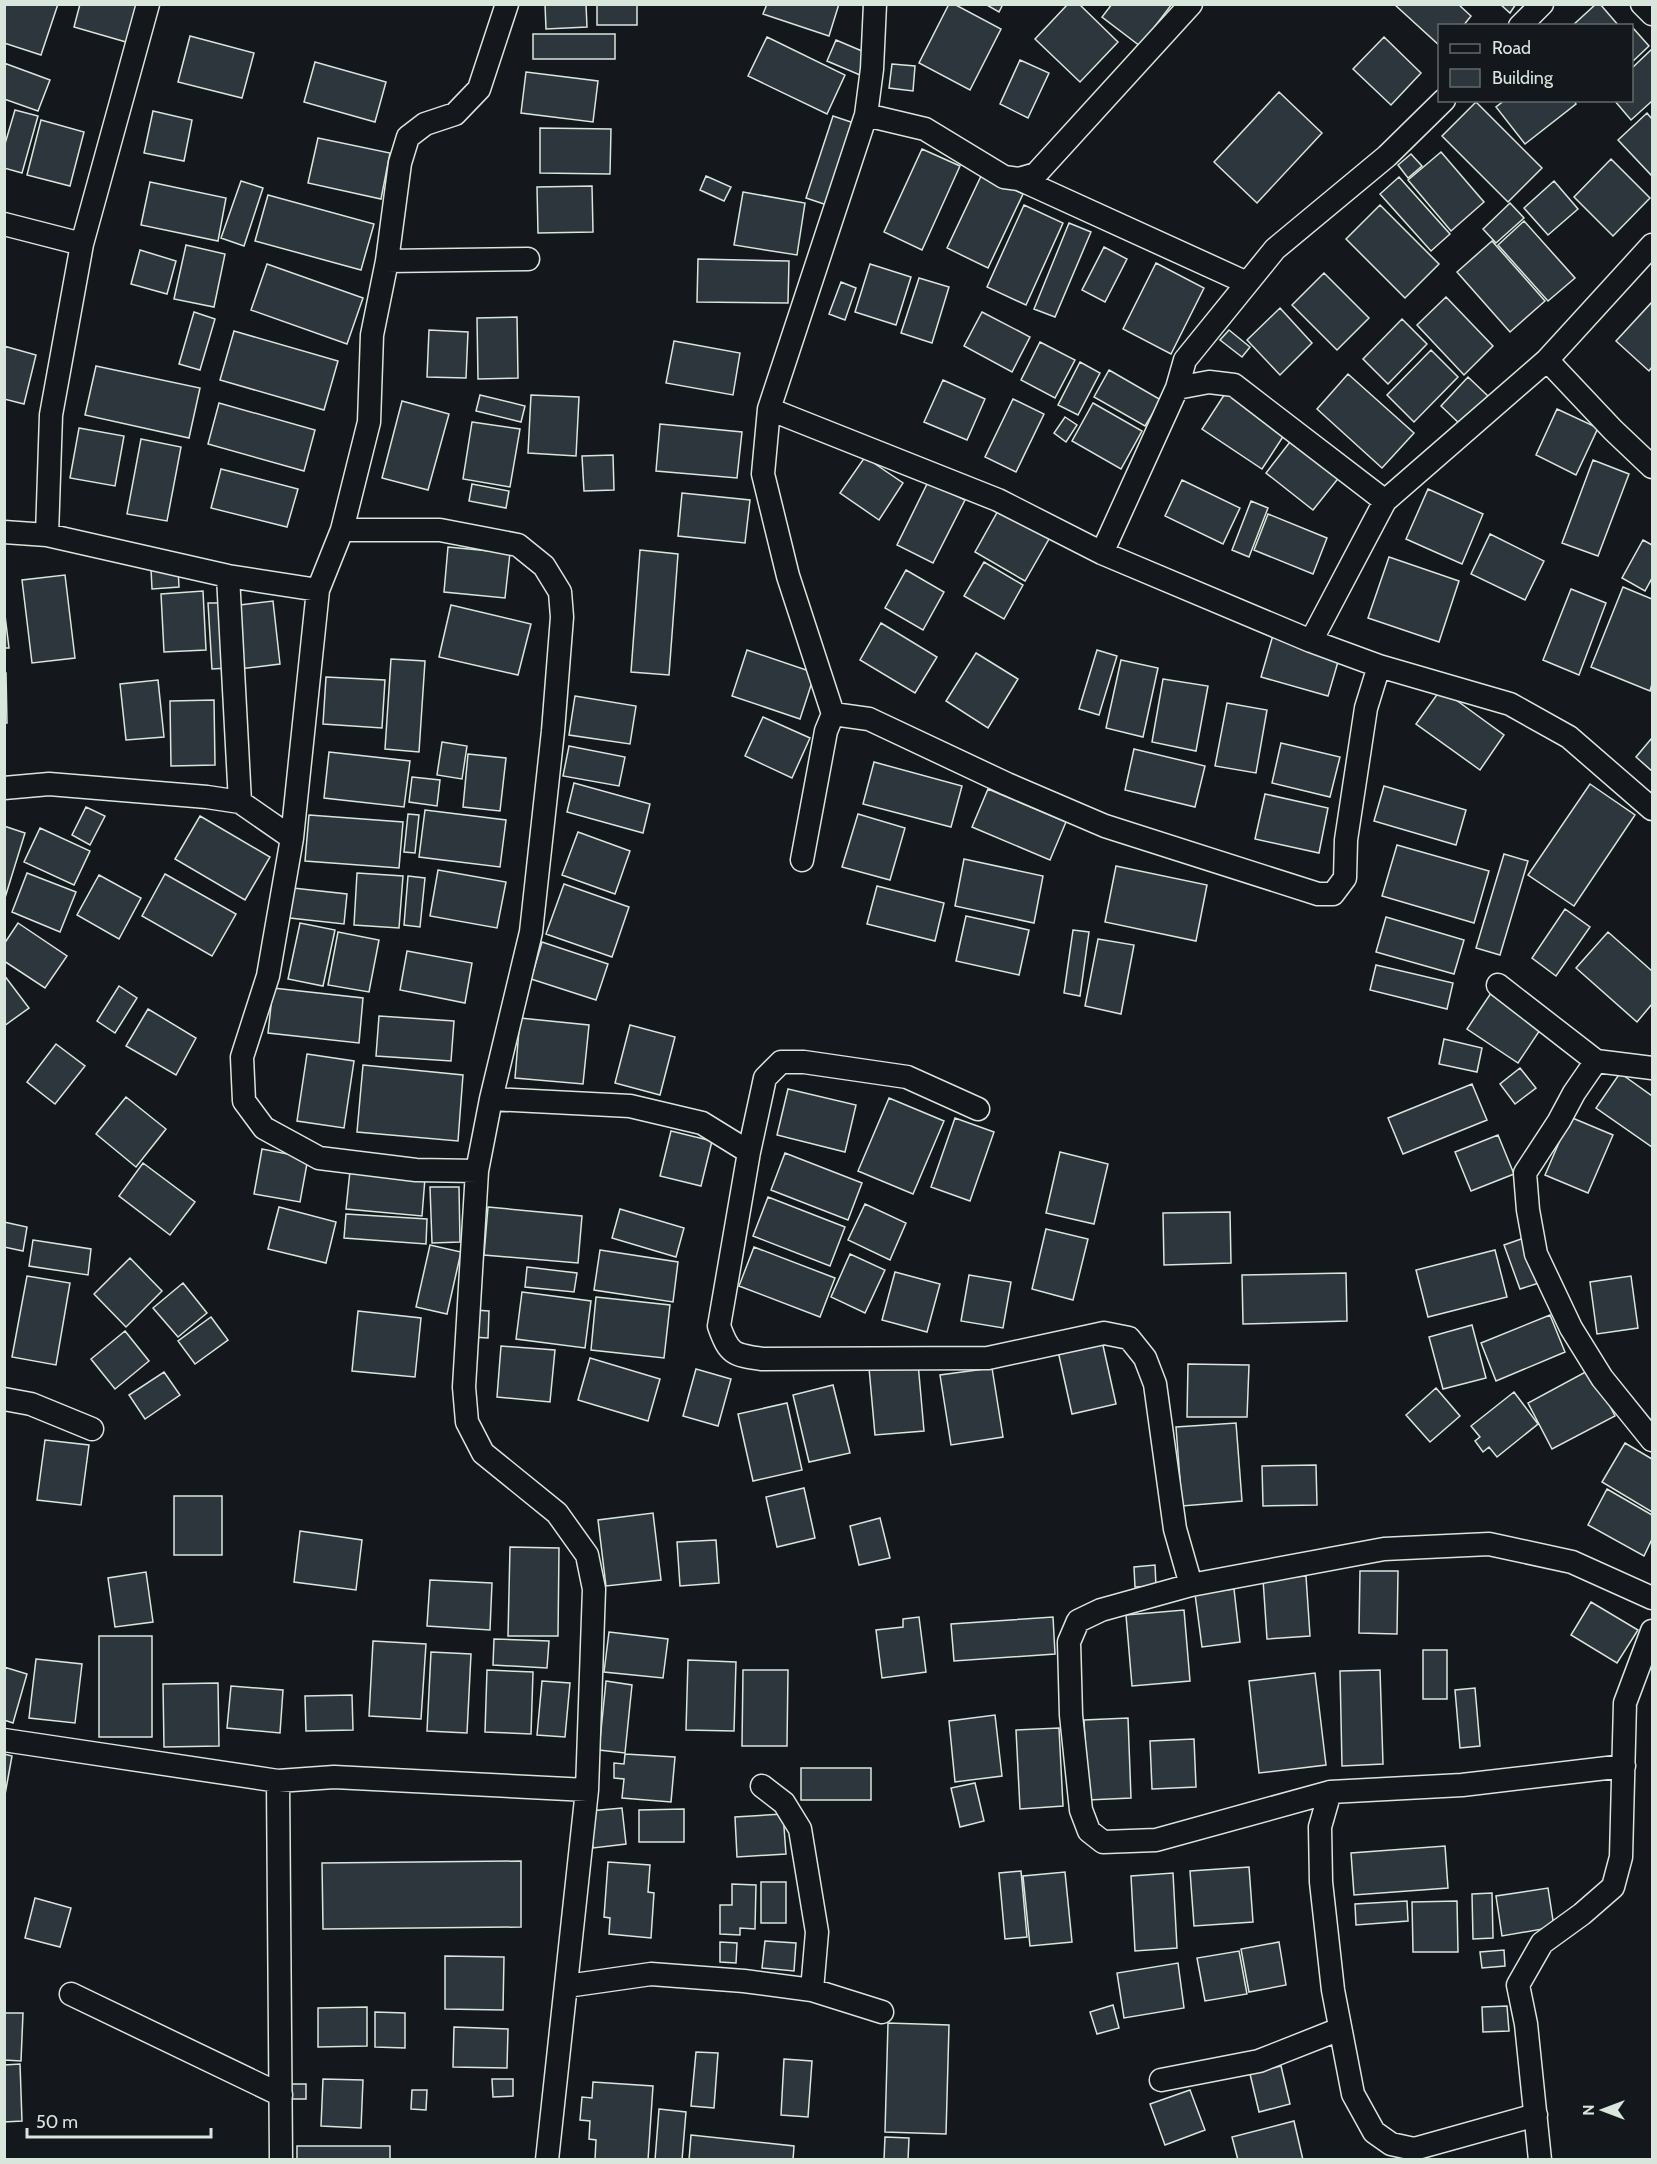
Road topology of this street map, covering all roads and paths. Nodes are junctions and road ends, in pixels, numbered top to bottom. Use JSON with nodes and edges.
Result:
{"nodes":[{"id":1,"x":148,"y":4,"type":"edge"},
{"id":2,"x":507,"y":4,"type":"edge"},
{"id":3,"x":875,"y":4,"type":"edge"},
{"id":4,"x":1191,"y":4,"type":"edge"},
{"id":5,"x":1542,"y":4,"type":"edge"},
{"id":6,"x":1642,"y":4,"type":"edge"},
{"id":7,"x":1653,"y":14,"type":"edge"},
{"id":8,"x":1522,"y":24,"type":"edge"},
{"id":9,"x":1442,"y":102,"type":"edge"},
{"id":10,"x":866,"y":116,"type":"junction"},
{"id":11,"x":1019,"y":179,"type":"junction"},
{"id":12,"x":4,"y":224,"type":"edge"},
{"id":13,"x":82,"y":244,"type":"junction"},
{"id":14,"x":1653,"y":245,"type":"edge"},
{"id":15,"x":528,"y":259,"type":"dead end"},
{"id":16,"x":387,"y":261,"type":"junction"},
{"id":17,"x":1247,"y":283,"type":"junction"},
{"id":18,"x":1548,"y":360,"type":"junction"},
{"id":19,"x":1177,"y":388,"type":"junction"},
{"id":20,"x":769,"y":409,"type":"junction"},
{"id":21,"x":1653,"y":467,"type":"edge"},
{"id":22,"x":1384,"y":501,"type":"junction"},
{"id":23,"x":342,"y":530,"type":"junction"},
{"id":24,"x":4,"y":532,"type":"edge"},
{"id":25,"x":47,"y":535,"type":"junction"},
{"id":26,"x":1102,"y":553,"type":"junction"},
{"id":27,"x":228,"y":576,"type":"junction"},
{"id":28,"x":318,"y":590,"type":"junction"},
{"id":29,"x":1311,"y":641,"type":"junction"},
{"id":30,"x":1379,"y":666,"type":"junction"},
{"id":31,"x":833,"y":714,"type":"junction"},
{"id":32,"x":4,"y":788,"type":"edge"},
{"id":33,"x":240,"y":802,"type":"junction"},
{"id":34,"x":1653,"y":809,"type":"edge"},
{"id":35,"x":292,"y":838,"type":"junction"},
{"id":36,"x":802,"y":860,"type":"dead end"},
{"id":37,"x":1498,"y":985,"type":"dead end"},
{"id":38,"x":1596,"y":1061,"type":"junction"},
{"id":39,"x":1653,"y":1068,"type":"edge"},
{"id":40,"x":491,"y":1099,"type":"junction"},
{"id":41,"x":978,"y":1109,"type":"dead end"},
{"id":42,"x":749,"y":1152,"type":"junction"},
{"id":43,"x":477,"y":1172,"type":"junction"},
{"id":44,"x":4,"y":1399,"type":"edge"},
{"id":45,"x":92,"y":1429,"type":"dead end"},
{"id":46,"x":1653,"y":1440,"type":"edge"},
{"id":47,"x":1191,"y":1585,"type":"junction"},
{"id":48,"x":1653,"y":1598,"type":"edge"},
{"id":49,"x":1653,"y":1631,"type":"edge"},
{"id":50,"x":4,"y":1740,"type":"edge"},
{"id":51,"x":1624,"y":1766,"type":"junction"},
{"id":52,"x":278,"y":1781,"type":"junction"},
{"id":53,"x":762,"y":1786,"type":"dead end"},
{"id":54,"x":587,"y":1790,"type":"junction"},
{"id":55,"x":1330,"y":1792,"type":"junction"},
{"id":56,"x":567,"y":1986,"type":"junction"},
{"id":57,"x":812,"y":1990,"type":"junction"},
{"id":58,"x":71,"y":1994,"type":"dead end"},
{"id":59,"x":882,"y":2012,"type":"dead end"},
{"id":60,"x":1340,"y":2029,"type":"junction"},
{"id":61,"x":1161,"y":2080,"type":"dead end"},
{"id":62,"x":281,"y":2095,"type":"junction"},
{"id":63,"x":1536,"y":2115,"type":"junction"},
{"id":64,"x":281,"y":2160,"type":"edge"},
{"id":65,"x":547,"y":2160,"type":"edge"},
{"id":66,"x":1540,"y":2160,"type":"edge"}],
"edges":[{"from":1,"to":13,"type":"street"},
{"from":2,"to":16,"type":"street"},
{"from":3,"to":10,"type":"street"},
{"from":4,"to":11,"type":"street"},
{"from":5,"to":8,"type":"street"},
{"from":6,"to":7,"type":"street"},
{"from":9,"to":17,"type":"street"},
{"from":10,"to":11,"type":"street"},
{"from":10,"to":20,"type":"street"},
{"from":11,"to":17,"type":"street"},
{"from":12,"to":13,"type":"street"},
{"from":13,"to":25,"type":"street"},
{"from":14,"to":18,"type":"street"},
{"from":15,"to":16,"type":"street"},
{"from":16,"to":23,"type":"street"},
{"from":17,"to":19,"type":"street"},
{"from":18,"to":21,"type":"street"},
{"from":18,"to":22,"type":"street"},
{"from":19,"to":22,"type":"street"},
{"from":19,"to":26,"type":"street"},
{"from":20,"to":26,"type":"street"},
{"from":20,"to":31,"type":"street"},
{"from":22,"to":29,"type":"street"},
{"from":23,"to":28,"type":"street"},
{"from":23,"to":40,"type":"street"},
{"from":24,"to":25,"type":"street"},
{"from":25,"to":27,"type":"street"},
{"from":26,"to":29,"type":"street"},
{"from":27,"to":28,"type":"street"},
{"from":27,"to":33,"type":"street"},
{"from":28,"to":35,"type":"street"},
{"from":29,"to":30,"type":"street"},
{"from":30,"to":31,"type":"street"},
{"from":30,"to":34,"type":"street"},
{"from":31,"to":36,"type":"street"},
{"from":32,"to":33,"type":"street"},
{"from":33,"to":35,"type":"street"},
{"from":35,"to":43,"type":"street"},
{"from":37,"to":38,"type":"street"},
{"from":38,"to":39,"type":"street"},
{"from":38,"to":46,"type":"street"},
{"from":40,"to":42,"type":"street"},
{"from":40,"to":43,"type":"street"},
{"from":41,"to":42,"type":"street"},
{"from":42,"to":47,"type":"street"},
{"from":43,"to":54,"type":"street"},
{"from":44,"to":45,"type":"street"},
{"from":47,"to":48,"type":"street"},
{"from":47,"to":55,"type":"street"},
{"from":49,"to":51,"type":"street"},
{"from":50,"to":52,"type":"street"},
{"from":51,"to":55,"type":"street"},
{"from":51,"to":63,"type":"street"},
{"from":52,"to":54,"type":"street"},
{"from":52,"to":62,"type":"street"},
{"from":53,"to":57,"type":"street"},
{"from":54,"to":56,"type":"street"},
{"from":55,"to":60,"type":"street"},
{"from":56,"to":57,"type":"street"},
{"from":56,"to":65,"type":"street"},
{"from":57,"to":59,"type":"street"},
{"from":58,"to":62,"type":"street"},
{"from":60,"to":61,"type":"street"},
{"from":60,"to":63,"type":"street"},
{"from":62,"to":64,"type":"street"},
{"from":63,"to":66,"type":"street"}]}
